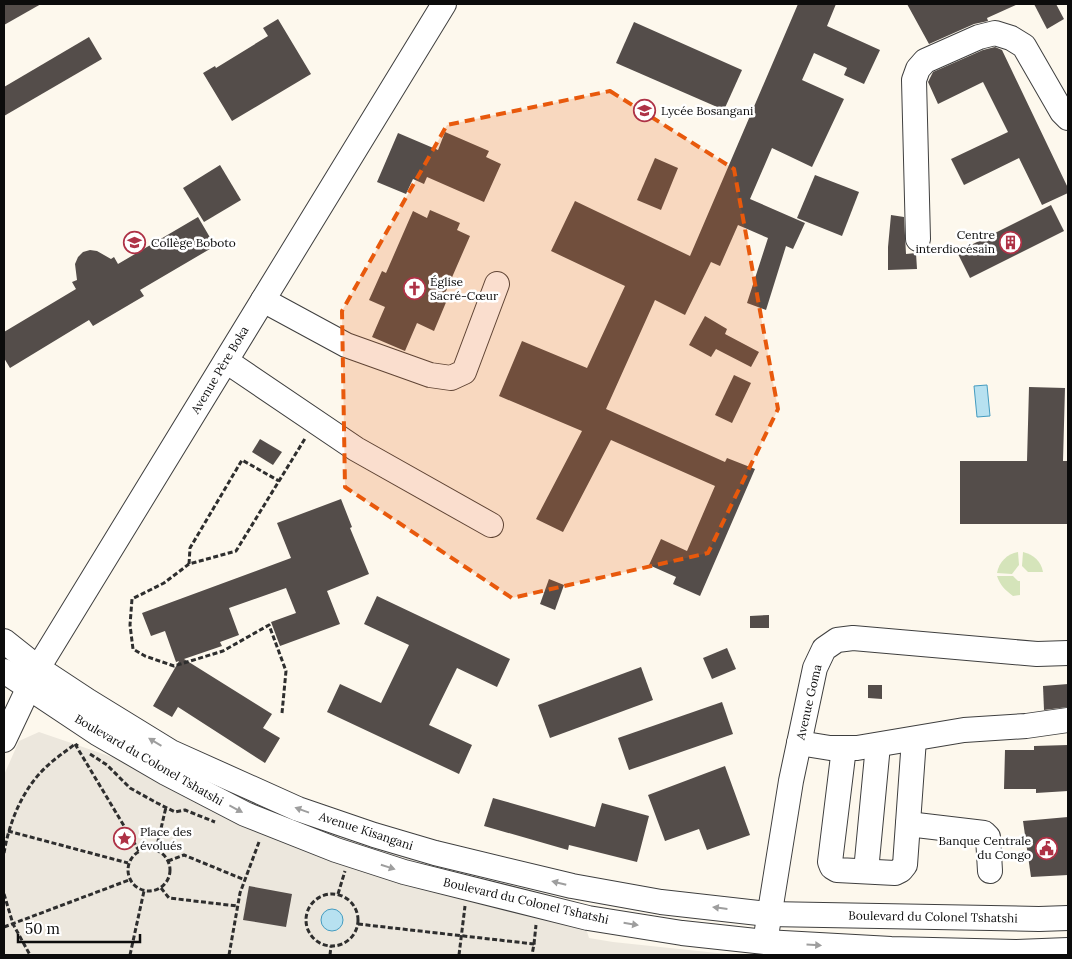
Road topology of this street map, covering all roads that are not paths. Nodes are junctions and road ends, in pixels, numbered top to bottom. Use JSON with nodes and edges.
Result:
{"nodes":[{"id":1,"x":444,"y":4,"type":"edge"},
{"id":2,"x":1068,"y":118,"type":"edge"},
{"id":3,"x":918,"y":239,"type":"dead end"},
{"id":4,"x":497,"y":284,"type":"dead end"},
{"id":5,"x":263,"y":300,"type":"junction"},
{"id":6,"x":226,"y":360,"type":"junction"},
{"id":7,"x":491,"y":525,"type":"dead end"},
{"id":8,"x":4,"y":640,"type":"edge"},
{"id":9,"x":1068,"y":653,"type":"edge"},
{"id":10,"x":4,"y":671,"type":"edge"},
{"id":11,"x":33,"y":678,"type":"junction"},
{"id":12,"x":1068,"y":720,"type":"edge"},
{"id":13,"x":914,"y":739,"type":"junction"},
{"id":14,"x":4,"y":740,"type":"edge"},
{"id":15,"x":800,"y":743,"type":"junction"},
{"id":16,"x":878,"y":745,"type":"junction"},
{"id":17,"x":844,"y":748,"type":"junction"},
{"id":18,"x":908,"y":824,"type":"junction"},
{"id":19,"x":866,"y":871,"type":"junction"},
{"id":20,"x":990,"y":871,"type":"dead end"},
{"id":21,"x":768,"y":914,"type":"junction"},
{"id":22,"x":1068,"y":918,"type":"edge"},
{"id":23,"x":765,"y":949,"type":"edge"},
{"id":24,"x":1068,"y":950,"type":"edge"}],
"edges":[{"from":1,"to":5,"type":"street","name":"Avenue Père Boka"},
{"from":2,"to":3,"type":"street"},
{"from":4,"to":5,"type":"street"},
{"from":5,"to":6,"type":"street","name":"Avenue Père Boka"},
{"from":6,"to":7,"type":"street"},
{"from":6,"to":11,"type":"street","name":"Avenue Père Boka"},
{"from":8,"to":11,"type":"street","name":"Avenue Kisangani"},
{"from":9,"to":15,"type":"street","name":"Avenue Goma"},
{"from":10,"to":11,"type":"street","name":"Avenue Kisangani"},
{"from":11,"to":14,"type":"street","name":"Avenue Père Boka"},
{"from":21,"to":11,"type":"street","name":"Avenue Kisangani","one_way":true},
{"from":11,"to":23,"type":"street","name":"Boulevard du Colonel Tshatshi","one_way":true},
{"from":12,"to":13,"type":"street"},
{"from":13,"to":16,"type":"street"},
{"from":13,"to":18,"type":"street"},
{"from":15,"to":17,"type":"street"},
{"from":15,"to":21,"type":"street","name":"Avenue Goma"},
{"from":16,"to":17,"type":"street"},
{"from":16,"to":19,"type":"street"},
{"from":17,"to":19,"type":"street"},
{"from":18,"to":19,"type":"street"},
{"from":18,"to":20,"type":"street"},
{"from":21,"to":22,"type":"street","name":"Boulevard du Colonel Tshatshi"},
{"from":21,"to":23,"type":"street","name":"Avenue Goma"},
{"from":23,"to":24,"type":"street","name":"Boulevard du Colonel Tshatshi","one_way":true}]}
